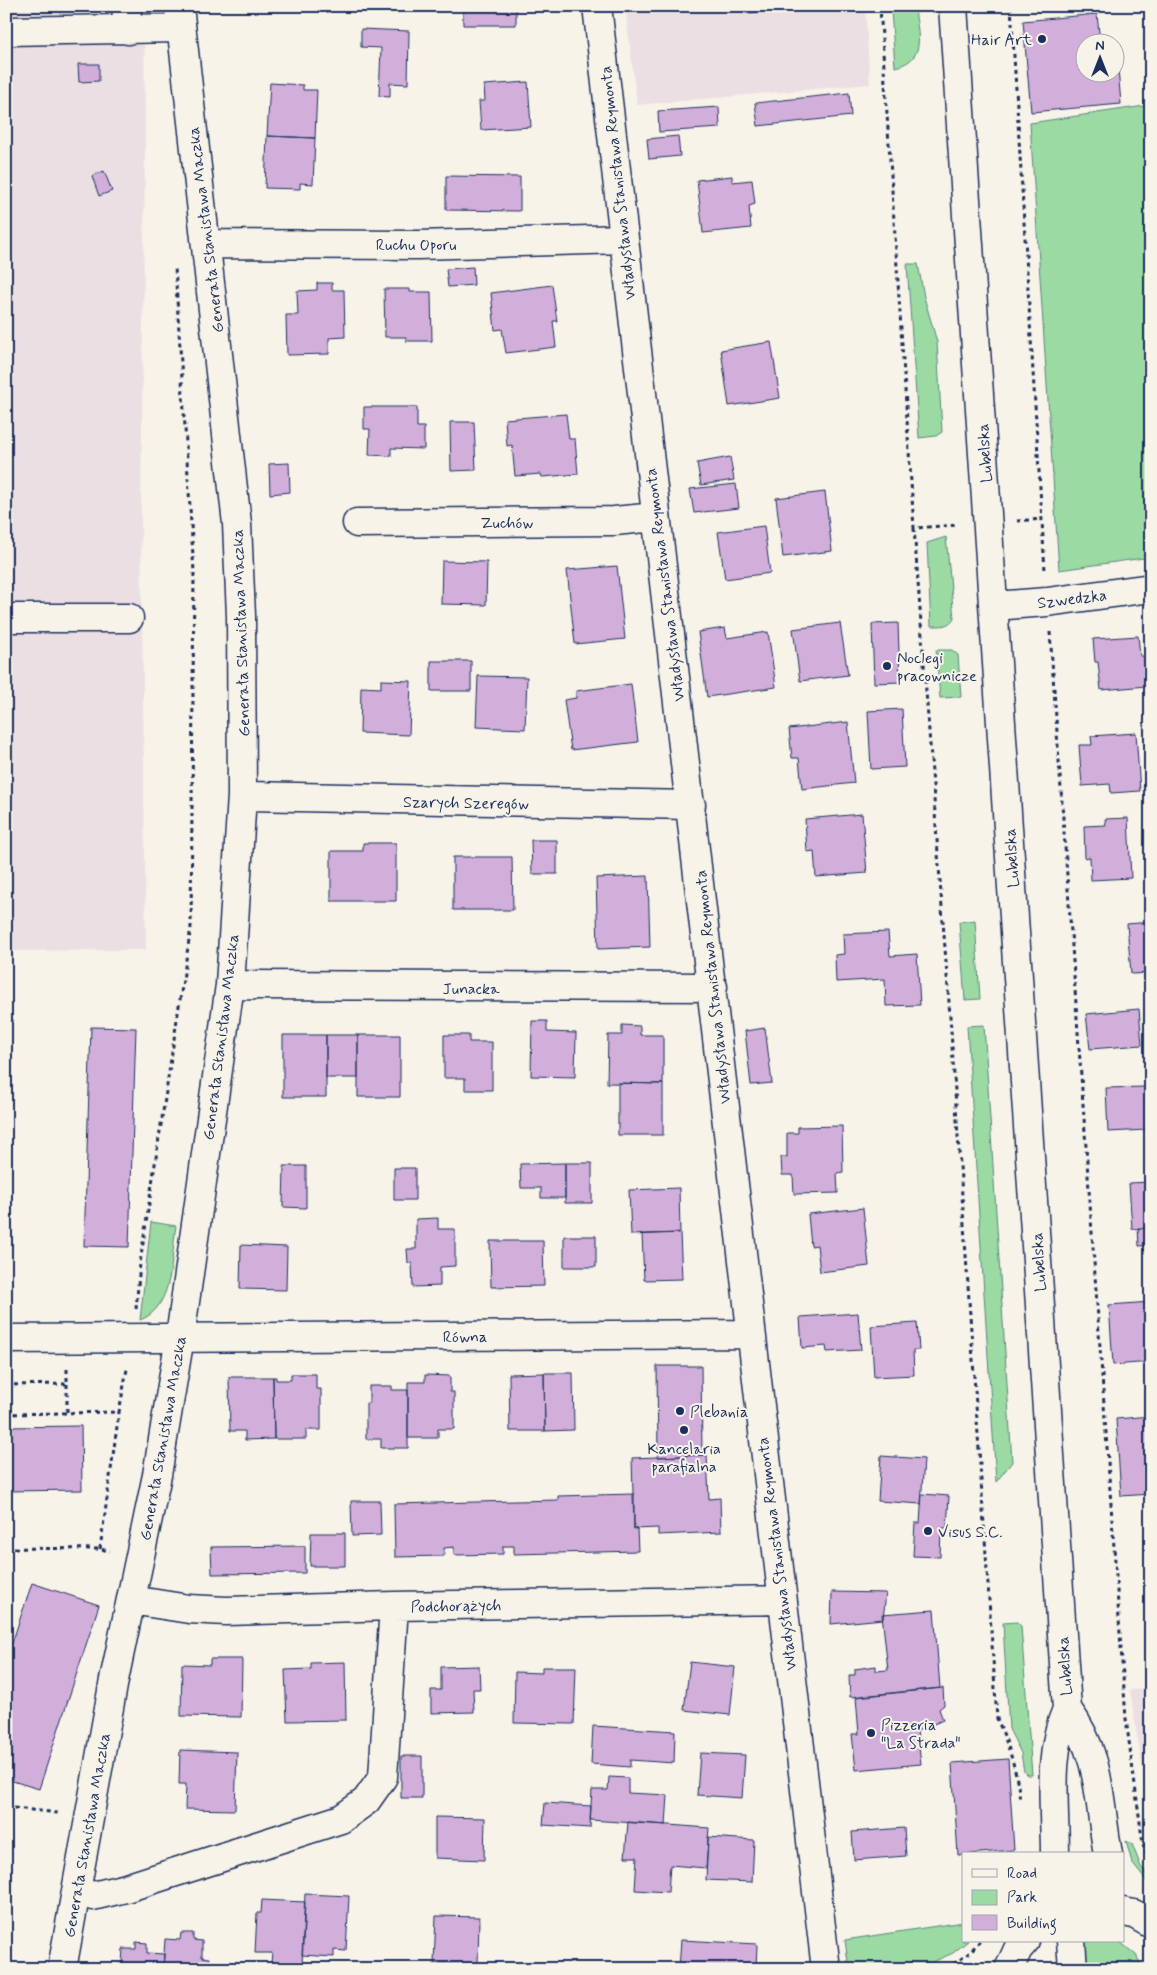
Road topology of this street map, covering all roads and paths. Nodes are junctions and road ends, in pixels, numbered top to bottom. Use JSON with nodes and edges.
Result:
{"nodes":[{"id":1,"x":597,"y":6,"type":"edge"},
{"id":2,"x":880,"y":6,"type":"edge"},
{"id":3,"x":953,"y":6,"type":"edge"},
{"id":4,"x":1011,"y":6,"type":"edge"},
{"id":5,"x":180,"y":17,"type":"edge"},
{"id":6,"x":127,"y":18,"type":"edge"},
{"id":7,"x":6,"y":31,"type":"edge"},
{"id":8,"x":624,"y":239,"type":"junction"},
{"id":9,"x":206,"y":244,"type":"junction"},
{"id":10,"x":174,"y":258,"type":"dead end"},
{"id":11,"x":656,"y":517,"type":"junction"},
{"id":12,"x":1042,"y":519,"type":"junction"},
{"id":13,"x":1024,"y":521,"type":"dead end"},
{"id":14,"x":357,"y":523,"type":"dead end"},
{"id":15,"x":946,"y":526,"type":"dead end"},
{"id":16,"x":914,"y":528,"type":"junction"},
{"id":17,"x":1046,"y":577,"type":"dead end"},
{"id":18,"x":1151,"y":588,"type":"edge"},
{"id":19,"x":994,"y":606,"type":"junction"},
{"id":20,"x":6,"y":618,"type":"edge"},
{"id":21,"x":128,"y":618,"type":"dead end"},
{"id":22,"x":1049,"y":630,"type":"dead end"},
{"id":23,"x":242,"y":796,"type":"junction"},
{"id":24,"x":691,"y":805,"type":"junction"},
{"id":25,"x":230,"y":985,"type":"junction"},
{"id":26,"x":713,"y":988,"type":"junction"},
{"id":27,"x":750,"y":1334,"type":"junction"},
{"id":28,"x":133,"y":1337,"type":"junction"},
{"id":29,"x":180,"y":1337,"type":"junction"},
{"id":30,"x":6,"y":1338,"type":"edge"},
{"id":31,"x":67,"y":1338,"type":"junction"},
{"id":32,"x":67,"y":1384,"type":"junction"},
{"id":33,"x":6,"y":1385,"type":"edge"},
{"id":34,"x":119,"y":1412,"type":"junction"},
{"id":35,"x":67,"y":1413,"type":"junction"},
{"id":36,"x":6,"y":1414,"type":"edge"},
{"id":37,"x":6,"y":1548,"type":"edge"},
{"id":38,"x":100,"y":1549,"type":"junction"},
{"id":39,"x":114,"y":1556,"type":"dead end"},
{"id":40,"x":131,"y":1600,"type":"junction"},
{"id":41,"x":782,"y":1600,"type":"junction"},
{"id":42,"x":394,"y":1606,"type":"junction"},
{"id":43,"x":1067,"y":1709,"type":"junction"},
{"id":44,"x":1020,"y":1802,"type":"dead end"},
{"id":45,"x":6,"y":1807,"type":"edge"},
{"id":46,"x":63,"y":1811,"type":"dead end"},
{"id":47,"x":1055,"y":1852,"type":"edge"},
{"id":48,"x":1108,"y":1852,"type":"edge"},
{"id":49,"x":1151,"y":1863,"type":"edge"},
{"id":50,"x":76,"y":1891,"type":"junction"},
{"id":51,"x":979,"y":1942,"type":"edge"},
{"id":52,"x":1071,"y":1942,"type":"edge"},
{"id":53,"x":62,"y":1969,"type":"edge"},
{"id":54,"x":826,"y":1969,"type":"edge"},
{"id":55,"x":947,"y":1969,"type":"edge"},
{"id":56,"x":1073,"y":1969,"type":"edge"}],
"edges":[{"from":1,"to":8,"type":"street","name":"Władysława Stanisława Reymonta"},
{"from":2,"to":16,"type":"path"},
{"from":3,"to":19,"type":"street","name":"Lubelska"},
{"from":4,"to":12,"type":"path"},
{"from":5,"to":6,"type":"street"},
{"from":5,"to":9,"type":"street","name":"Generała Stanisława Maczka"},
{"from":6,"to":7,"type":"street"},
{"from":8,"to":9,"type":"street","name":"Ruchu Oporu"},
{"from":8,"to":11,"type":"street","name":"Władysława Stanisława Reymonta"},
{"from":9,"to":23,"type":"street","name":"Generała Stanisława Maczka"},
{"from":10,"to":28,"type":"path"},
{"from":11,"to":14,"type":"street","name":"Zuchów"},
{"from":11,"to":24,"type":"street","name":"Władysława Stanisława Reymonta"},
{"from":12,"to":13,"type":"path"},
{"from":12,"to":17,"type":"path"},
{"from":15,"to":16,"type":"path"},
{"from":16,"to":44,"type":"path"},
{"from":18,"to":19,"type":"street","name":"Szwedzka"},
{"from":19,"to":43,"type":"street","name":"Lubelska"},
{"from":20,"to":21,"type":"street"},
{"from":22,"to":49,"type":"path"},
{"from":23,"to":24,"type":"street","name":"Szarych Szeregów"},
{"from":23,"to":25,"type":"street","name":"Generała Stanisława Maczka"},
{"from":24,"to":26,"type":"street","name":"Władysława Stanisława Reymonta"},
{"from":25,"to":26,"type":"street","name":"Junacka"},
{"from":25,"to":29,"type":"street","name":"Generała Stanisława Maczka"},
{"from":26,"to":27,"type":"street","name":"Władysława Stanisława Reymonta"},
{"from":27,"to":29,"type":"street","name":"Równa"},
{"from":27,"to":41,"type":"street","name":"Władysława Stanisława Reymonta"},
{"from":28,"to":29,"type":"street","name":"Równa"},
{"from":28,"to":31,"type":"street","name":"Równa"},
{"from":28,"to":34,"type":"path"},
{"from":29,"to":40,"type":"street","name":"Generała Stanisława Maczka"},
{"from":30,"to":31,"type":"street","name":"Równa"},
{"from":31,"to":32,"type":"path"},
{"from":32,"to":33,"type":"path"},
{"from":32,"to":35,"type":"path"},
{"from":34,"to":35,"type":"path"},
{"from":34,"to":38,"type":"path"},
{"from":35,"to":36,"type":"path"},
{"from":37,"to":38,"type":"path"},
{"from":38,"to":39,"type":"path"},
{"from":40,"to":42,"type":"street","name":"Podchorążych"},
{"from":40,"to":50,"type":"street","name":"Generała Stanisława Maczka"},
{"from":41,"to":42,"type":"street","name":"Podchorążych"},
{"from":41,"to":54,"type":"street","name":"Władysława Stanisława Reymonta"},
{"from":42,"to":50,"type":"street"},
{"from":43,"to":47,"type":"street","name":"Lubelska"},
{"from":43,"to":48,"type":"street","name":"Lubelska"},
{"from":45,"to":46,"type":"path"},
{"from":50,"to":53,"type":"street","name":"Generała Stanisława Maczka"},
{"from":51,"to":55,"type":"path"},
{"from":52,"to":56,"type":"street"}]}
